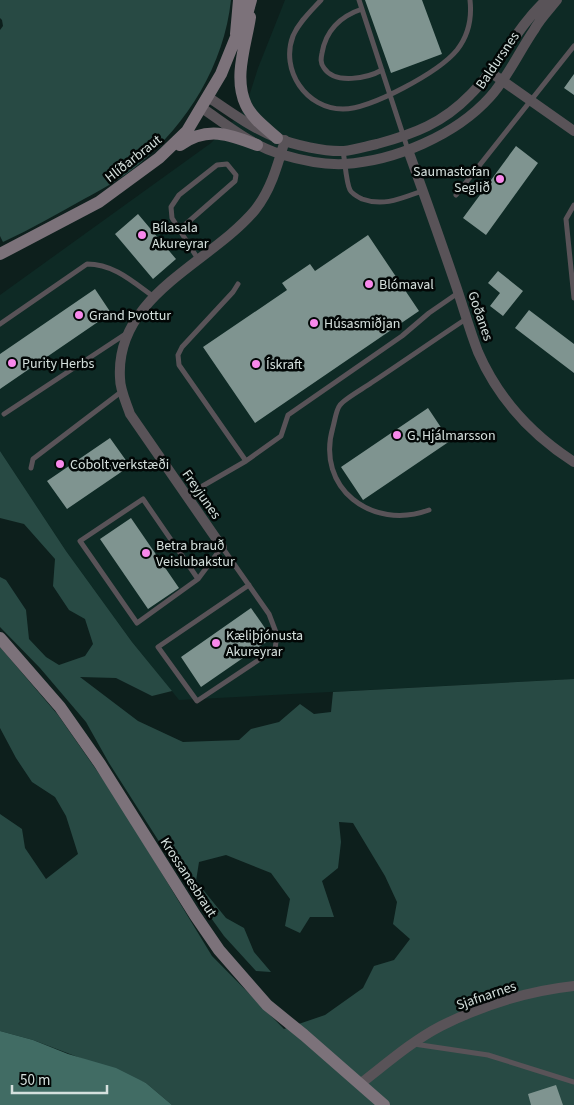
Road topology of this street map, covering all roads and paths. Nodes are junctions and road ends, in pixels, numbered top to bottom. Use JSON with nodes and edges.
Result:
{"nodes":[{"id":1,"x":239,"y":0,"type":"edge"},
{"id":2,"x":251,"y":0,"type":"edge"},
{"id":3,"x":321,"y":0,"type":"edge"},
{"id":4,"x":359,"y":0,"type":"edge"},
{"id":5,"x":470,"y":0,"type":"edge"},
{"id":6,"x":546,"y":0,"type":"edge"},
{"id":7,"x":557,"y":0,"type":"edge"},
{"id":8,"x":362,"y":9,"type":"junction"},
{"id":9,"x":236,"y":37,"type":"junction"},
{"id":10,"x":574,"y":46,"type":"edge"},
{"id":11,"x":382,"y":70,"type":"junction"},
{"id":12,"x":490,"y":72,"type":"junction"},
{"id":13,"x":503,"y":81,"type":"junction"},
{"id":14,"x":390,"y":95,"type":"junction"},
{"id":15,"x":530,"y":101,"type":"junction"},
{"id":16,"x":205,"y":103,"type":"junction"},
{"id":17,"x":574,"y":131,"type":"edge"},
{"id":18,"x":404,"y":137,"type":"junction"},
{"id":19,"x":281,"y":139,"type":"junction"},
{"id":20,"x":257,"y":144,"type":"junction"},
{"id":21,"x":408,"y":150,"type":"junction"},
{"id":22,"x":343,"y":151,"type":"junction"},
{"id":23,"x":280,"y":154,"type":"junction"},
{"id":24,"x":159,"y":158,"type":"junction"},
{"id":25,"x":346,"y":164,"type":"junction"},
{"id":26,"x":422,"y":191,"type":"junction"},
{"id":27,"x":456,"y":195,"type":"dead end"},
{"id":28,"x":574,"y":205,"type":"edge"},
{"id":29,"x":179,"y":230,"type":"junction"},
{"id":30,"x":0,"y":254,"type":"edge"},
{"id":31,"x":198,"y":259,"type":"junction"},
{"id":32,"x":238,"y":284,"type":"dead end"},
{"id":33,"x":459,"y":293,"type":"junction"},
{"id":34,"x":154,"y":297,"type":"junction"},
{"id":35,"x":574,"y":298,"type":"edge"},
{"id":36,"x":466,"y":318,"type":"junction"},
{"id":37,"x":0,"y":324,"type":"edge"},
{"id":38,"x":128,"y":333,"type":"junction"},
{"id":39,"x":122,"y":391,"type":"junction"},
{"id":40,"x":4,"y":414,"type":"dead end"},
{"id":41,"x":246,"y":461,"type":"junction"},
{"id":42,"x":574,"y":462,"type":"edge"},
{"id":43,"x":31,"y":468,"type":"dead end"},
{"id":44,"x":187,"y":495,"type":"junction"},
{"id":45,"x":429,"y":510,"type":"dead end"},
{"id":46,"x":222,"y":547,"type":"junction"},
{"id":47,"x":198,"y":579,"type":"junction"},
{"id":48,"x":249,"y":585,"type":"junction"},
{"id":49,"x":0,"y":638,"type":"edge"},
{"id":50,"x":574,"y":986,"type":"edge"},
{"id":51,"x":413,"y":1044,"type":"junction"},
{"id":52,"x":574,"y":1082,"type":"edge"},
{"id":53,"x":360,"y":1084,"type":"junction"},
{"id":54,"x":384,"y":1105,"type":"edge"}],
"edges":[{"from":1,"to":9,"type":"street","name":"Hlíðarbraut"},
{"from":2,"to":9,"type":"street","name":"Hlíðarbraut"},
{"from":2,"to":19,"type":"street"},
{"from":3,"to":14,"type":"lane"},
{"from":4,"to":8,"type":"lane"},
{"from":5,"to":14,"type":"lane"},
{"from":6,"to":12,"type":"street","name":"Baldursnes"},
{"from":7,"to":13,"type":"street","name":"Baldursnes"},
{"from":8,"to":11,"type":"lane"},
{"from":8,"to":11,"type":"lane"},
{"from":9,"to":16,"type":"street","name":"Hlíðarbraut"},
{"from":10,"to":15,"type":"lane"},
{"from":11,"to":14,"type":"lane"},
{"from":12,"to":13,"type":"street"},
{"from":12,"to":18,"type":"street","name":"Baldursnes"},
{"from":13,"to":15,"type":"street"},
{"from":13,"to":21,"type":"street","name":"Baldursnes"},
{"from":14,"to":18,"type":"lane"},
{"from":15,"to":17,"type":"street"},
{"from":15,"to":27,"type":"lane"},
{"from":16,"to":19,"type":"street","name":"Baldursnes"},
{"from":16,"to":20,"type":"street","name":"Baldursnes"},
{"from":16,"to":24,"type":"street","name":"Hlíðarbraut"},
{"from":18,"to":21,"type":"lane"},
{"from":18,"to":22,"type":"street","name":"Baldursnes"},
{"from":19,"to":22,"type":"street","name":"Baldursnes"},
{"from":19,"to":23,"type":"street","name":"Freyjunes"},
{"from":20,"to":23,"type":"street","name":"Baldursnes"},
{"from":20,"to":24,"type":"street"},
{"from":21,"to":25,"type":"street","name":"Baldursnes"},
{"from":21,"to":26,"type":"street","name":"Goðanes"},
{"from":22,"to":25,"type":"lane"},
{"from":23,"to":25,"type":"street","name":"Baldursnes"},
{"from":23,"to":31,"type":"street","name":"Freyjunes"},
{"from":24,"to":30,"type":"street","name":"Hlíðarbraut"},
{"from":25,"to":26,"type":"lane"},
{"from":26,"to":33,"type":"street","name":"Goðanes"},
{"from":28,"to":35,"type":"lane"},
{"from":29,"to":29,"type":"lane"},
{"from":29,"to":31,"type":"lane"},
{"from":31,"to":34,"type":"street","name":"Freyjunes"},
{"from":32,"to":41,"type":"lane"},
{"from":33,"to":36,"type":"street","name":"Goðanes"},
{"from":33,"to":41,"type":"lane"},
{"from":34,"to":37,"type":"lane"},
{"from":34,"to":38,"type":"street","name":"Freyjunes"},
{"from":36,"to":42,"type":"street","name":"Goðanes"},
{"from":36,"to":45,"type":"lane"},
{"from":38,"to":39,"type":"street","name":"Freyjunes"},
{"from":38,"to":40,"type":"lane"},
{"from":39,"to":43,"type":"lane"},
{"from":39,"to":44,"type":"street","name":"Freyjunes"},
{"from":41,"to":44,"type":"lane"},
{"from":44,"to":46,"type":"street","name":"Freyjunes"},
{"from":46,"to":47,"type":"lane"},
{"from":46,"to":48,"type":"lane"},
{"from":47,"to":47,"type":"lane"},
{"from":48,"to":48,"type":"lane"},
{"from":49,"to":53,"type":"street","name":"Krossanesbraut"},
{"from":50,"to":51,"type":"street","name":"Sjafnarnes"},
{"from":51,"to":52,"type":"lane"},
{"from":51,"to":53,"type":"street","name":"Sjafnarnes"},
{"from":53,"to":54,"type":"street","name":"Krossanesbraut"}]}
